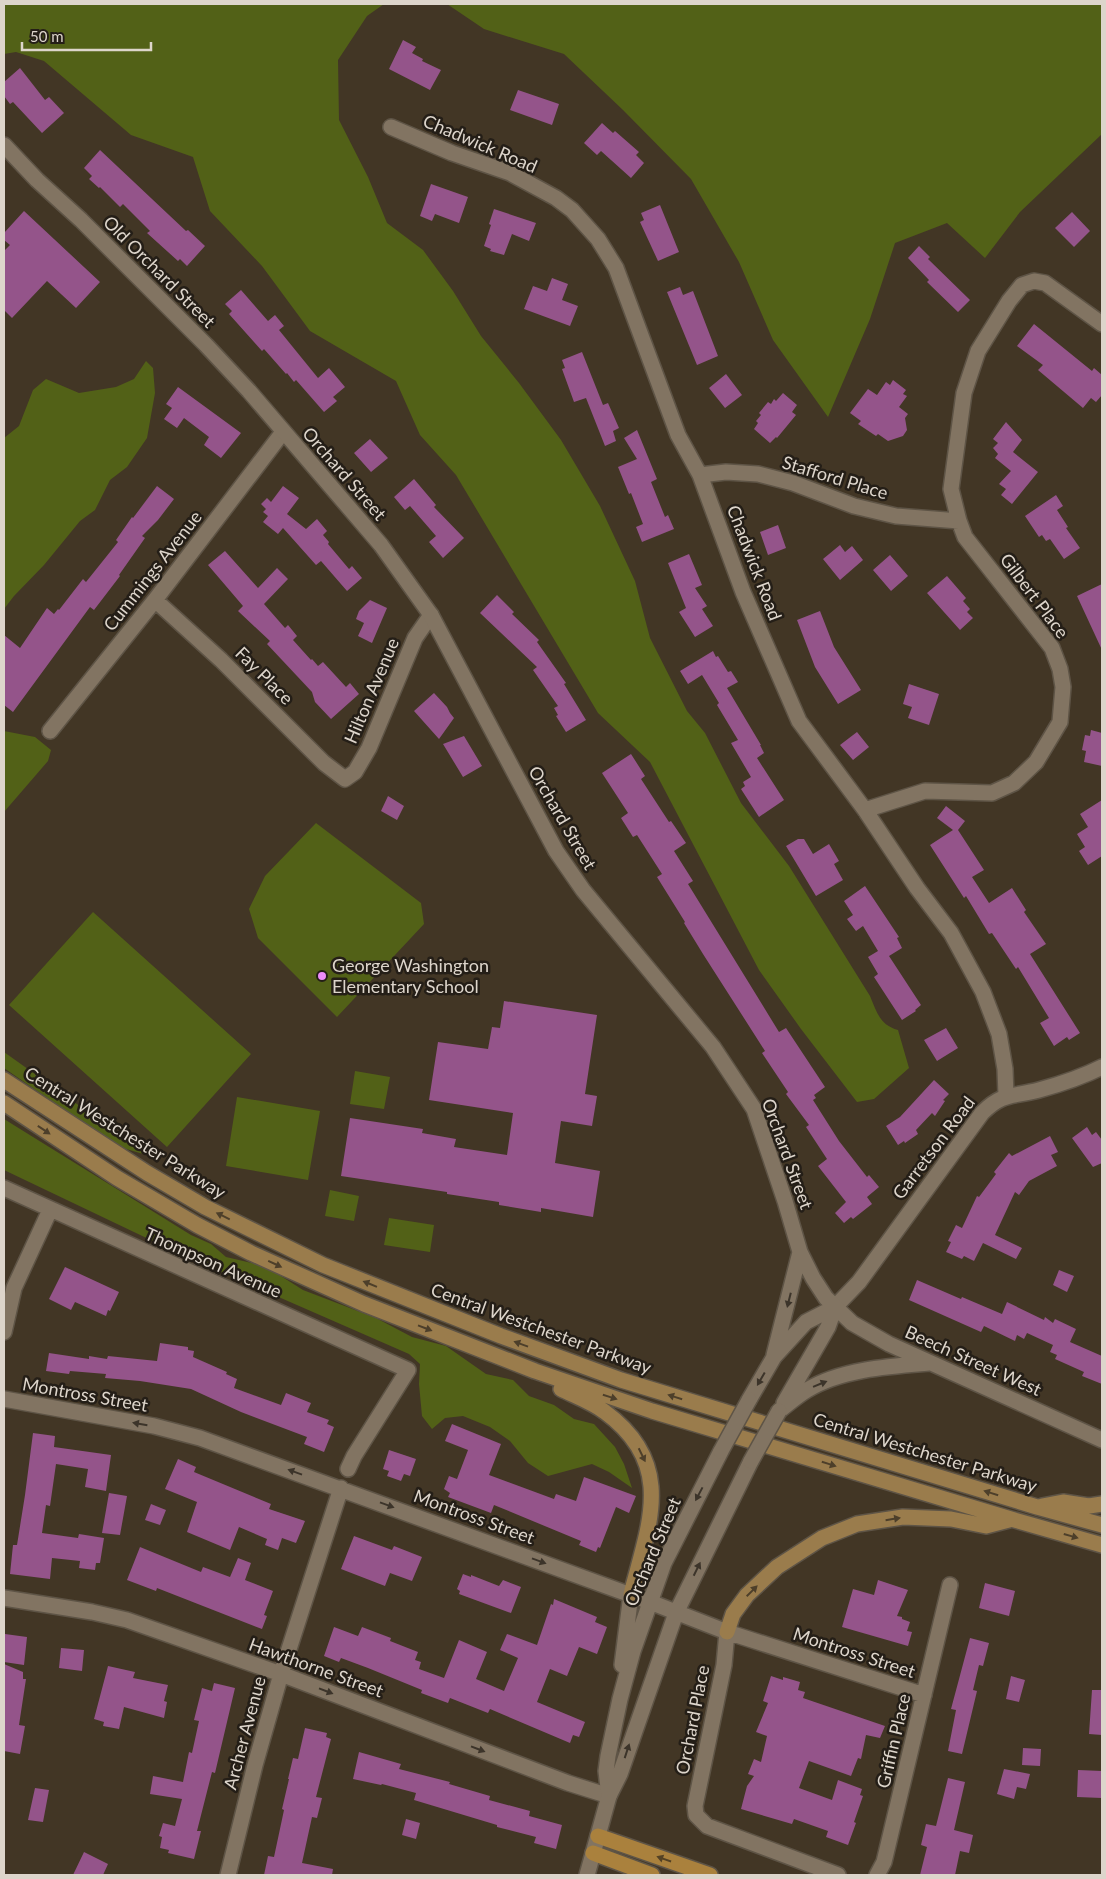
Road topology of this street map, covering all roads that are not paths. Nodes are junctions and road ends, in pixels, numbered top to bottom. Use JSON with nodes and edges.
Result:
{"nodes":[{"id":1,"x":391,"y":128,"type":"dead end"},
{"id":2,"x":4,"y":145,"type":"edge"},
{"id":3,"x":1102,"y":324,"type":"edge"},
{"id":4,"x":283,"y":432,"type":"junction"},
{"id":5,"x":700,"y":475,"type":"junction"},
{"id":6,"x":958,"y":521,"type":"junction"},
{"id":7,"x":155,"y":600,"type":"junction"},
{"id":8,"x":431,"y":615,"type":"junction"},
{"id":9,"x":50,"y":731,"type":"dead end"},
{"id":10,"x":345,"y":779,"type":"joint"},
{"id":11,"x":865,"y":810,"type":"junction"},
{"id":12,"x":1102,"y":1067,"type":"edge"},
{"id":13,"x":4,"y":1080,"type":"edge"},
{"id":14,"x":1006,"y":1096,"type":"junction"},
{"id":15,"x":4,"y":1103,"type":"edge"},
{"id":16,"x":4,"y":1188,"type":"edge"},
{"id":17,"x":50,"y":1210,"type":"junction"},
{"id":18,"x":800,"y":1252,"type":"junction"},
{"id":19,"x":835,"y":1307,"type":"junction"},
{"id":20,"x":4,"y":1332,"type":"edge"},
{"id":21,"x":488,"y":1352,"type":"junction"},
{"id":22,"x":774,"y":1358,"type":"junction"},
{"id":23,"x":930,"y":1363,"type":"junction"},
{"id":24,"x":4,"y":1399,"type":"edge"},
{"id":25,"x":779,"y":1411,"type":"junction"},
{"id":26,"x":1102,"y":1440,"type":"edge"},
{"id":27,"x":348,"y":1469,"type":"dead end"},
{"id":28,"x":341,"y":1488,"type":"junction"},
{"id":29,"x":1102,"y":1504,"type":"edge"},
{"id":30,"x":1037,"y":1507,"type":"junction"},
{"id":31,"x":1010,"y":1519,"type":"junction"},
{"id":32,"x":1102,"y":1525,"type":"edge"},
{"id":33,"x":1100,"y":1545,"type":"edge"},
{"id":34,"x":950,"y":1585,"type":"dead end"},
{"id":35,"x":631,"y":1594,"type":"junction"},
{"id":36,"x":4,"y":1598,"type":"edge"},
{"id":37,"x":650,"y":1602,"type":"junction"},
{"id":38,"x":676,"y":1613,"type":"junction"},
{"id":39,"x":727,"y":1632,"type":"junction"},
{"id":40,"x":281,"y":1674,"type":"junction"},
{"id":41,"x":924,"y":1695,"type":"junction"},
{"id":42,"x":620,"y":1699,"type":"junction"},
{"id":43,"x":609,"y":1796,"type":"junction"},
{"id":44,"x":598,"y":1836,"type":"junction"},
{"id":45,"x":593,"y":1853,"type":"junction"},
{"id":46,"x":228,"y":1875,"type":"edge"},
{"id":47,"x":587,"y":1875,"type":"edge"},
{"id":48,"x":652,"y":1875,"type":"edge"},
{"id":49,"x":710,"y":1875,"type":"edge"},
{"id":50,"x":838,"y":1875,"type":"edge"},
{"id":51,"x":877,"y":1875,"type":"edge"}],
"edges":[{"from":1,"to":5,"type":"street","name":"Chadwick Road"},
{"from":2,"to":4,"type":"street","name":"Old Orchard Street"},
{"from":3,"to":6,"type":"street","name":"Gilbert Place"},
{"from":4,"to":7,"type":"street","name":"Cummings Avenue"},
{"from":4,"to":8,"type":"street","name":"Orchard Street"},
{"from":5,"to":6,"type":"street","name":"Stafford Place"},
{"from":5,"to":11,"type":"street","name":"Chadwick Road"},
{"from":6,"to":11,"type":"street","name":"Gilbert Place"},
{"from":7,"to":9,"type":"street","name":"Cummings Avenue"},
{"from":7,"to":10,"type":"street","name":"Fay Place"},
{"from":8,"to":10,"type":"street","name":"Hilton Avenue"},
{"from":8,"to":18,"type":"street","name":"Orchard Street"},
{"from":11,"to":14,"type":"street","name":"Chadwick Road"},
{"from":12,"to":14,"type":"street","name":"Garretson Road"},
{"from":30,"to":13,"type":"main road","name":"Central Westchester Parkway","one_way":true},
{"from":14,"to":19,"type":"street","name":"Garretson Road"},
{"from":15,"to":21,"type":"main road","one_way":true},
{"from":16,"to":17,"type":"street","name":"Thompson Avenue"},
{"from":17,"to":20,"type":"street"},
{"from":17,"to":27,"type":"street","name":"Thompson Avenue"},
{"from":18,"to":19,"type":"street","name":"Orchard Street"},
{"from":18,"to":22,"type":"street","one_way":true},
{"from":19,"to":22,"type":"street","name":"Orchard Street"},
{"from":19,"to":23,"type":"street","name":"Beech Street West"},
{"from":19,"to":25,"type":"street","name":"Orchard Street"},
{"from":21,"to":31,"type":"main road","one_way":true},
{"from":21,"to":35,"type":"main road","one_way":true},
{"from":22,"to":37,"type":"street","name":"Orchard Street","one_way":true,"bridge":true},
{"from":25,"to":23,"type":"street","one_way":true},
{"from":23,"to":26,"type":"street","name":"Beech Street West"},
{"from":28,"to":24,"type":"street","name":"Montross Street","one_way":true},
{"from":38,"to":25,"type":"street","name":"Orchard Street","one_way":true,"bridge":true},
{"from":28,"to":35,"type":"street","name":"Montross Street","one_way":true},
{"from":28,"to":40,"type":"street","name":"Archer Avenue"},
{"from":29,"to":30,"type":"main road"},
{"from":30,"to":32,"type":"main road","name":"Central Westchester Parkway"},
{"from":31,"to":33,"type":"main road","one_way":true},
{"from":39,"to":31,"type":"main road","one_way":true},
{"from":34,"to":41,"type":"street","name":"Griffin Place"},
{"from":35,"to":37,"type":"street","name":"Montross Street"},
{"from":35,"to":42,"type":"street"},
{"from":36,"to":40,"type":"street","name":"Hawthorne Street"},
{"from":37,"to":38,"type":"street","name":"Montross Street"},
{"from":37,"to":42,"type":"street","name":"Orchard Street"},
{"from":38,"to":39,"type":"street","name":"Montross Street"},
{"from":43,"to":38,"type":"street","name":"Orchard Street","one_way":true},
{"from":39,"to":41,"type":"street","name":"Montross Street"},
{"from":39,"to":50,"type":"street","name":"Orchard Place"},
{"from":40,"to":43,"type":"street","name":"Hawthorne Street","one_way":true},
{"from":40,"to":46,"type":"street","name":"Archer Avenue"},
{"from":41,"to":51,"type":"street","name":"Griffin Place"},
{"from":42,"to":43,"type":"street","name":"Orchard Street"},
{"from":43,"to":44,"type":"street","name":"Orchard Street"},
{"from":44,"to":45,"type":"street","name":"Orchard Street"},
{"from":49,"to":44,"type":"highway","one_way":true},
{"from":45,"to":47,"type":"street","name":"Orchard Street"},
{"from":45,"to":48,"type":"highway"}]}
